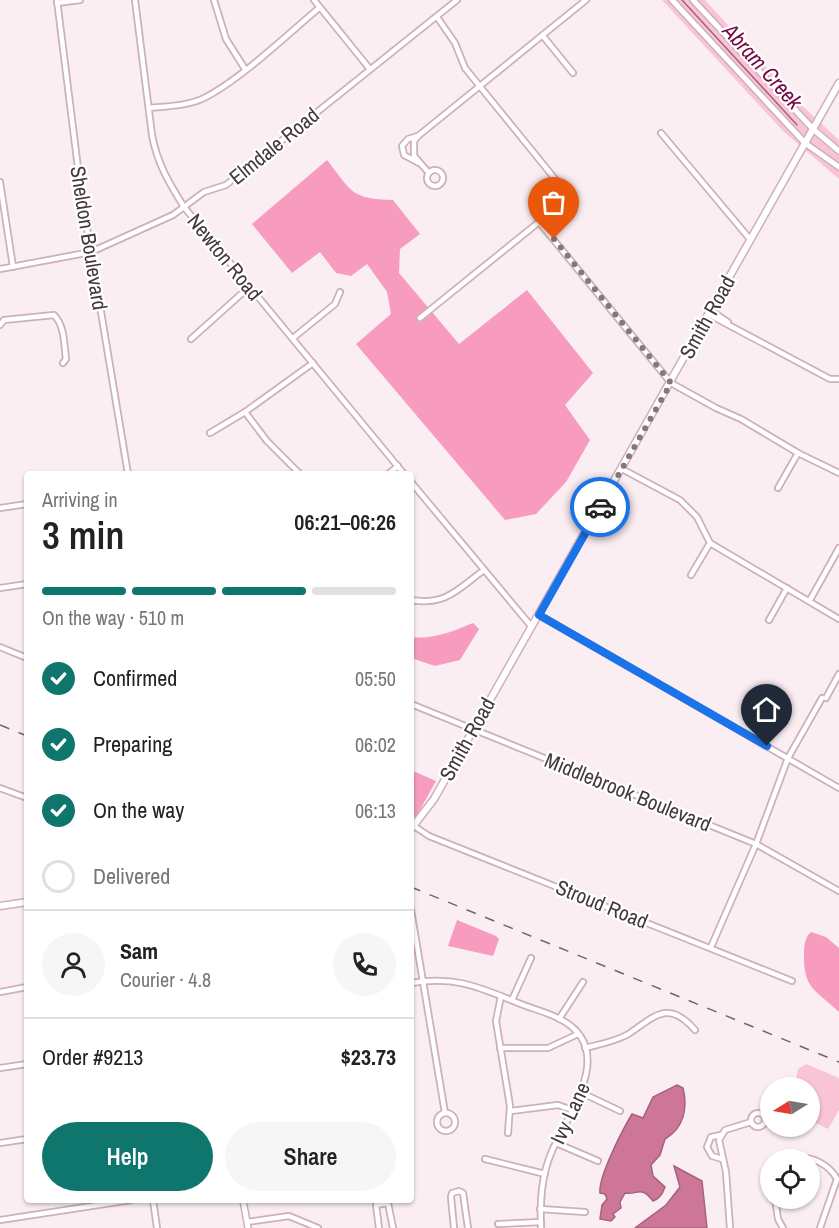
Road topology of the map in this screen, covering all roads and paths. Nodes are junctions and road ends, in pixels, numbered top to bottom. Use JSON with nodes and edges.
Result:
{"nodes":[{"id":1,"x":80,"y":0,"type":"edge"},
{"id":2,"x":135,"y":0,"type":"edge"},
{"id":3,"x":214,"y":0,"type":"edge"},
{"id":4,"x":314,"y":0,"type":"edge"},
{"id":5,"x":457,"y":0,"type":"edge"},
{"id":6,"x":586,"y":0,"type":"edge"},
{"id":7,"x":672,"y":0,"type":"edge"},
{"id":8,"x":693,"y":0,"type":"edge"},
{"id":9,"x":57,"y":1,"type":"edge"},
{"id":10,"x":320,"y":8,"type":"junction"},
{"id":11,"x":437,"y":17,"type":"junction"},
{"id":12,"x":543,"y":36,"type":"junction"},
{"id":13,"x":369,"y":68,"type":"junction"},
{"id":14,"x":245,"y":69,"type":"junction"},
{"id":15,"x":573,"y":73,"type":"dead end"},
{"id":16,"x":839,"y":83,"type":"edge"},
{"id":17,"x":480,"y":86,"type":"junction"},
{"id":18,"x":149,"y":108,"type":"junction"},
{"id":19,"x":813,"y":129,"type":"junction"},
{"id":20,"x":661,"y":133,"type":"dead end"},
{"id":21,"x":418,"y":136,"type":"junction"},
{"id":22,"x":805,"y":143,"type":"junction"},
{"id":23,"x":839,"y":151,"type":"edge"},
{"id":24,"x":423,"y":165,"type":"junction"},
{"id":25,"x":839,"y":167,"type":"edge"},
{"id":26,"x":429,"y":173,"type":"dead end"},
{"id":27,"x":0,"y":182,"type":"edge"},
{"id":28,"x":568,"y":195,"type":"dead end"},
{"id":29,"x":184,"y":207,"type":"junction"},
{"id":30,"x":749,"y":238,"type":"junction"},
{"id":31,"x":91,"y":252,"type":"junction"},
{"id":32,"x":13,"y":267,"type":"junction"},
{"id":33,"x":0,"y":269,"type":"edge"},
{"id":34,"x":249,"y":287,"type":"junction"},
{"id":35,"x":340,"y":292,"type":"dead end"},
{"id":36,"x":709,"y":312,"type":"junction"},
{"id":37,"x":420,"y":318,"type":"dead end"},
{"id":38,"x":0,"y":325,"type":"edge"},
{"id":39,"x":292,"y":338,"type":"junction"},
{"id":40,"x":191,"y":339,"type":"dead end"},
{"id":41,"x":63,"y":363,"type":"dead end"},
{"id":42,"x":313,"y":363,"type":"junction"},
{"id":43,"x":839,"y":379,"type":"edge"},
{"id":44,"x":671,"y":383,"type":"junction"},
{"id":45,"x":245,"y":412,"type":"junction"},
{"id":46,"x":210,"y":433,"type":"dead end"},
{"id":47,"x":798,"y":453,"type":"junction"},
{"id":48,"x":398,"y":466,"type":"junction"},
{"id":49,"x":622,"y":469,"type":"junction"},
{"id":50,"x":128,"y":471,"type":"edge"},
{"id":51,"x":297,"y":471,"type":"edge"},
{"id":52,"x":392,"y":471,"type":"edge"},
{"id":53,"x":402,"y":471,"type":"edge"},
{"id":54,"x":839,"y":473,"type":"edge"},
{"id":55,"x":414,"y":486,"type":"edge"},
{"id":56,"x":778,"y":488,"type":"dead end"},
{"id":57,"x":24,"y":504,"type":"edge"},
{"id":58,"x":0,"y":508,"type":"edge"},
{"id":59,"x":710,"y":543,"type":"junction"},
{"id":60,"x":839,"y":548,"type":"edge"},
{"id":61,"x":484,"y":570,"type":"junction"},
{"id":62,"x":691,"y":575,"type":"dead end"},
{"id":63,"x":24,"y":584,"type":"edge"},
{"id":64,"x":0,"y":588,"type":"edge"},
{"id":65,"x":787,"y":588,"type":"junction"},
{"id":66,"x":414,"y":600,"type":"edge"},
{"id":67,"x":810,"y":600,"type":"junction"},
{"id":68,"x":539,"y":615,"type":"junction"},
{"id":69,"x":839,"y":619,"type":"edge"},
{"id":70,"x":769,"y":620,"type":"dead end"},
{"id":71,"x":531,"y":626,"type":"junction"},
{"id":72,"x":0,"y":647,"type":"edge"},
{"id":73,"x":24,"y":657,"type":"edge"},
{"id":74,"x":839,"y":674,"type":"edge"},
{"id":75,"x":414,"y":705,"type":"edge"},
{"id":76,"x":473,"y":729,"type":"junction"},
{"id":77,"x":788,"y":758,"type":"junction"},
{"id":78,"x":0,"y":788,"type":"edge"},
{"id":79,"x":839,"y":788,"type":"edge"},
{"id":80,"x":24,"y":797,"type":"edge"},
{"id":81,"x":414,"y":827,"type":"edge"},
{"id":82,"x":414,"y":828,"type":"edge"},
{"id":83,"x":756,"y":844,"type":"junction"},
{"id":84,"x":839,"y":891,"type":"edge"},
{"id":85,"x":24,"y":902,"type":"edge"},
{"id":86,"x":0,"y":906,"type":"edge"},
{"id":87,"x":414,"y":928,"type":"edge"},
{"id":88,"x":711,"y":947,"type":"junction"},
{"id":89,"x":531,"y":958,"type":"dead end"},
{"id":90,"x":423,"y":981,"type":"junction"},
{"id":91,"x":792,"y":981,"type":"dead end"},
{"id":92,"x":414,"y":982,"type":"edge"},
{"id":93,"x":582,"y":982,"type":"dead end"},
{"id":94,"x":24,"y":988,"type":"edge"},
{"id":95,"x":0,"y":992,"type":"edge"},
{"id":96,"x":501,"y":996,"type":"junction"},
{"id":97,"x":512,"y":1000,"type":"junction"},
{"id":98,"x":559,"y":1018,"type":"junction"},
{"id":99,"x":695,"y":1030,"type":"dead end"},
{"id":100,"x":578,"y":1034,"type":"junction"},
{"id":101,"x":500,"y":1048,"type":"junction"},
{"id":102,"x":585,"y":1048,"type":"junction"},
{"id":103,"x":24,"y":1064,"type":"edge"},
{"id":104,"x":0,"y":1068,"type":"edge"},
{"id":105,"x":580,"y":1092,"type":"junction"},
{"id":106,"x":572,"y":1110,"type":"junction"},
{"id":107,"x":511,"y":1111,"type":"junction"},
{"id":108,"x":620,"y":1111,"type":"dead end"},
{"id":109,"x":446,"y":1113,"type":"junction"},
{"id":110,"x":752,"y":1122,"type":"dead end"},
{"id":111,"x":508,"y":1133,"type":"dead end"},
{"id":112,"x":721,"y":1135,"type":"junction"},
{"id":113,"x":24,"y":1139,"type":"edge"},
{"id":114,"x":0,"y":1143,"type":"edge"},
{"id":115,"x":556,"y":1143,"type":"junction"},
{"id":116,"x":485,"y":1159,"type":"dead end"},
{"id":117,"x":722,"y":1159,"type":"junction"},
{"id":118,"x":598,"y":1161,"type":"dead end"},
{"id":119,"x":820,"y":1164,"type":"edge"},
{"id":120,"x":545,"y":1174,"type":"junction"},
{"id":121,"x":110,"y":1203,"type":"edge"},
{"id":122,"x":153,"y":1203,"type":"edge"},
{"id":123,"x":243,"y":1203,"type":"edge"},
{"id":124,"x":380,"y":1203,"type":"edge"},
{"id":125,"x":388,"y":1203,"type":"edge"},
{"id":126,"x":540,"y":1209,"type":"junction"},
{"id":127,"x":777,"y":1209,"type":"edge"},
{"id":128,"x":585,"y":1212,"type":"dead end"},
{"id":129,"x":0,"y":1220,"type":"edge"},
{"id":130,"x":498,"y":1224,"type":"dead end"},
{"id":131,"x":247,"y":1225,"type":"edge"},
{"id":132,"x":541,"y":1225,"type":"edge"},
{"id":133,"x":157,"y":1228,"type":"edge"},
{"id":134,"x":316,"y":1228,"type":"edge"},
{"id":135,"x":379,"y":1228,"type":"edge"},
{"id":136,"x":393,"y":1228,"type":"edge"},
{"id":137,"x":454,"y":1228,"type":"edge"},
{"id":138,"x":468,"y":1228,"type":"edge"},
{"id":139,"x":730,"y":1228,"type":"edge"},
{"id":140,"x":783,"y":1228,"type":"edge"},
{"id":141,"x":820,"y":1228,"type":"edge"}],
"edges":[{"from":1,"to":9,"type":"street"},
{"from":2,"to":18,"type":"street","name":"Newton Road"},
{"from":3,"to":14,"type":"street"},
{"from":4,"to":10,"type":"street"},
{"from":5,"to":11,"type":"street","name":"Elmdale Road"},
{"from":6,"to":12,"type":"street"},
{"from":7,"to":22,"type":"street"},
{"from":8,"to":19,"type":"street"},
{"from":9,"to":31,"type":"street","name":"Sheldon Boulevard"},
{"from":10,"to":13,"type":"street"},
{"from":10,"to":14,"type":"street"},
{"from":11,"to":13,"type":"street","name":"Elmdale Road"},
{"from":11,"to":17,"type":"street"},
{"from":12,"to":15,"type":"street"},
{"from":12,"to":17,"type":"street"},
{"from":13,"to":29,"type":"street","name":"Elmdale Road"},
{"from":14,"to":18,"type":"street"},
{"from":16,"to":19,"type":"main road","name":"Smith Road"},
{"from":17,"to":21,"type":"street"},
{"from":17,"to":28,"type":"street"},
{"from":18,"to":29,"type":"street","name":"Newton Road"},
{"from":19,"to":22,"type":"main road","name":"Smith Road"},
{"from":19,"to":23,"type":"street"},
{"from":20,"to":30,"type":"street"},
{"from":21,"to":24,"type":"street"},
{"from":21,"to":24,"type":"street"},
{"from":22,"to":25,"type":"street"},
{"from":22,"to":30,"type":"main road","name":"Smith Road"},
{"from":24,"to":26,"type":"street"},
{"from":27,"to":32,"type":"street"},
{"from":29,"to":31,"type":"street","name":"Elmdale Road"},
{"from":29,"to":34,"type":"street","name":"Newton Road"},
{"from":30,"to":36,"type":"main road","name":"Smith Road"},
{"from":31,"to":32,"type":"street","name":"Elmdale Road"},
{"from":31,"to":50,"type":"street","name":"Sheldon Boulevard"},
{"from":32,"to":33,"type":"street","name":"Elmdale Road"},
{"from":34,"to":39,"type":"street","name":"Newton Road"},
{"from":34,"to":40,"type":"street"},
{"from":35,"to":39,"type":"street"},
{"from":36,"to":43,"type":"street"},
{"from":36,"to":44,"type":"main road","name":"Smith Road"},
{"from":37,"to":44,"type":"street"},
{"from":38,"to":41,"type":"street"},
{"from":39,"to":42,"type":"street","name":"Newton Road"},
{"from":42,"to":45,"type":"street"},
{"from":42,"to":48,"type":"street","name":"Newton Road"},
{"from":44,"to":47,"type":"street"},
{"from":44,"to":49,"type":"main road","name":"Smith Road"},
{"from":45,"to":46,"type":"street"},
{"from":45,"to":51,"type":"street"},
{"from":47,"to":54,"type":"street"},
{"from":47,"to":56,"type":"street"},
{"from":48,"to":52,"type":"street"},
{"from":48,"to":53,"type":"street","name":"Newton Road"},
{"from":49,"to":59,"type":"street"},
{"from":49,"to":68,"type":"main road","name":"Smith Road"},
{"from":55,"to":61,"type":"street"},
{"from":57,"to":58,"type":"street"},
{"from":59,"to":62,"type":"street"},
{"from":59,"to":65,"type":"street"},
{"from":60,"to":67,"type":"street"},
{"from":61,"to":66,"type":"street"},
{"from":61,"to":71,"type":"street"},
{"from":63,"to":64,"type":"street"},
{"from":65,"to":67,"type":"street"},
{"from":65,"to":70,"type":"street"},
{"from":67,"to":69,"type":"street"},
{"from":68,"to":71,"type":"main road","name":"Smith Road"},
{"from":68,"to":77,"type":"street"},
{"from":71,"to":76,"type":"main road","name":"Smith Road"},
{"from":72,"to":73,"type":"street"},
{"from":74,"to":77,"type":"street"},
{"from":75,"to":76,"type":"street","name":"Middlebrook Boulevard"},
{"from":76,"to":81,"type":"main road","name":"Smith Road"},
{"from":76,"to":83,"type":"street","name":"Middlebrook Boulevard"},
{"from":77,"to":79,"type":"street"},
{"from":77,"to":83,"type":"street"},
{"from":78,"to":80,"type":"street"},
{"from":82,"to":88,"type":"street","name":"Stroud Road"},
{"from":83,"to":84,"type":"street","name":"Middlebrook Boulevard"},
{"from":83,"to":88,"type":"street"},
{"from":85,"to":86,"type":"main road"},
{"from":87,"to":90,"type":"street"},
{"from":88,"to":91,"type":"street","name":"Stroud Road"},
{"from":89,"to":97,"type":"street"},
{"from":90,"to":92,"type":"street","name":"Ivy Lane"},
{"from":90,"to":96,"type":"street","name":"Ivy Lane"},
{"from":90,"to":109,"type":"street"},
{"from":93,"to":98,"type":"street"},
{"from":94,"to":95,"type":"street"},
{"from":96,"to":97,"type":"street","name":"Ivy Lane"},
{"from":96,"to":101,"type":"street"},
{"from":97,"to":98,"type":"street","name":"Ivy Lane"},
{"from":98,"to":100,"type":"street","name":"Ivy Lane"},
{"from":99,"to":102,"type":"street"},
{"from":100,"to":101,"type":"street"},
{"from":100,"to":102,"type":"street","name":"Ivy Lane"},
{"from":101,"to":107,"type":"street"},
{"from":102,"to":105,"type":"street","name":"Ivy Lane"},
{"from":103,"to":104,"type":"street"},
{"from":105,"to":106,"type":"street","name":"Ivy Lane"},
{"from":105,"to":108,"type":"street"},
{"from":106,"to":107,"type":"street"},
{"from":106,"to":115,"type":"street","name":"Ivy Lane"},
{"from":107,"to":111,"type":"street"},
{"from":109,"to":109,"type":"street"},
{"from":110,"to":112,"type":"street"},
{"from":112,"to":117,"type":"street"},
{"from":112,"to":117,"type":"street"},
{"from":113,"to":114,"type":"street"},
{"from":115,"to":118,"type":"street"},
{"from":115,"to":120,"type":"street","name":"Ivy Lane"},
{"from":116,"to":120,"type":"street"},
{"from":117,"to":139,"type":"street"},
{"from":119,"to":141,"type":"street"},
{"from":120,"to":126,"type":"street","name":"Ivy Lane"},
{"from":121,"to":129,"type":"street"},
{"from":122,"to":133,"type":"street"},
{"from":123,"to":131,"type":"street"},
{"from":124,"to":135,"type":"street"},
{"from":125,"to":136,"type":"street"},
{"from":126,"to":128,"type":"street"},
{"from":126,"to":132,"type":"street","name":"Ivy Lane"},
{"from":127,"to":140,"type":"street"},
{"from":130,"to":132,"type":"street"},
{"from":131,"to":134,"type":"street"},
{"from":137,"to":138,"type":"street"}]}
